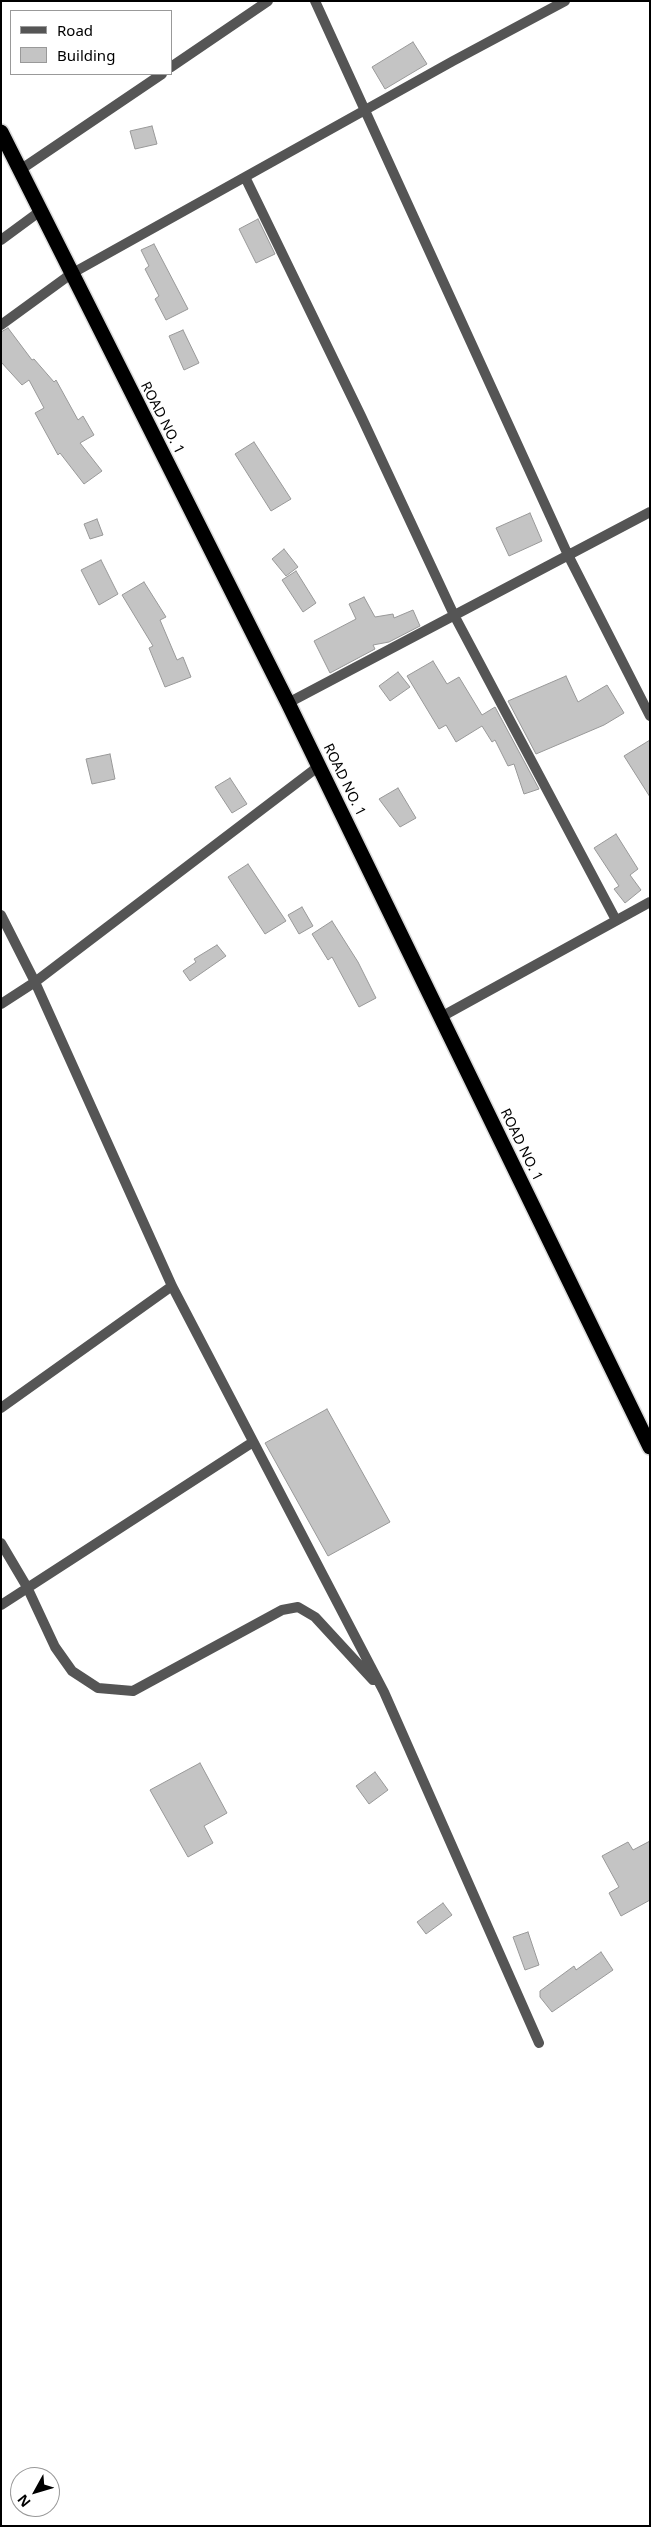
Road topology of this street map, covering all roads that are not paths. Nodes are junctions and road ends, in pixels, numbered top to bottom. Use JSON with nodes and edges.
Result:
{"nodes":[{"id":1,"x":268,"y":1,"type":"edge"},
{"id":2,"x":315,"y":1,"type":"edge"},
{"id":3,"x":565,"y":1,"type":"edge"},
{"id":4,"x":172,"y":66,"type":"edge"},
{"id":5,"x":161,"y":75,"type":"edge"},
{"id":6,"x":364,"y":110,"type":"junction"},
{"id":7,"x":1,"y":132,"type":"edge"},
{"id":8,"x":20,"y":170,"type":"junction"},
{"id":9,"x":245,"y":177,"type":"junction"},
{"id":10,"x":39,"y":212,"type":"junction"},
{"id":11,"x":1,"y":240,"type":"edge"},
{"id":12,"x":71,"y":274,"type":"junction"},
{"id":13,"x":1,"y":325,"type":"edge"},
{"id":14,"x":650,"y":512,"type":"edge"},
{"id":15,"x":568,"y":555,"type":"junction"},
{"id":16,"x":454,"y":615,"type":"junction"},
{"id":17,"x":288,"y":703,"type":"junction"},
{"id":18,"x":650,"y":716,"type":"edge"},
{"id":19,"x":319,"y":766,"type":"junction"},
{"id":20,"x":650,"y":902,"type":"edge"},
{"id":21,"x":1,"y":915,"type":"edge"},
{"id":22,"x":616,"y":920,"type":"junction"},
{"id":23,"x":36,"y":982,"type":"junction"},
{"id":24,"x":12,"y":998,"type":"junction"},
{"id":25,"x":1,"y":1004,"type":"edge"},
{"id":26,"x":1,"y":1013,"type":"edge"},
{"id":27,"x":441,"y":1017,"type":"junction"},
{"id":28,"x":172,"y":1286,"type":"junction"},
{"id":29,"x":1,"y":1408,"type":"edge"},
{"id":30,"x":254,"y":1442,"type":"junction"},
{"id":31,"x":650,"y":1447,"type":"edge"},
{"id":32,"x":1,"y":1543,"type":"edge"},
{"id":33,"x":27,"y":1587,"type":"junction"},
{"id":34,"x":1,"y":1605,"type":"edge"},
{"id":35,"x":384,"y":1692,"type":"junction"},
{"id":36,"x":539,"y":2043,"type":"dead end"}],
"edges":[{"from":1,"to":4,"type":"street"},
{"from":2,"to":6,"type":"street"},
{"from":3,"to":6,"type":"street"},
{"from":5,"to":8,"type":"street"},
{"from":6,"to":9,"type":"street"},
{"from":6,"to":15,"type":"street"},
{"from":7,"to":8,"type":"highway","name":"ROAD NO. 1"},
{"from":8,"to":10,"type":"highway","name":"ROAD NO. 1"},
{"from":9,"to":12,"type":"street"},
{"from":9,"to":16,"type":"street"},
{"from":10,"to":11,"type":"street"},
{"from":10,"to":12,"type":"highway","name":"ROAD NO. 1"},
{"from":12,"to":13,"type":"street"},
{"from":12,"to":17,"type":"highway","name":"ROAD NO. 1"},
{"from":14,"to":15,"type":"street"},
{"from":15,"to":16,"type":"street"},
{"from":15,"to":18,"type":"street"},
{"from":16,"to":17,"type":"street"},
{"from":16,"to":22,"type":"street"},
{"from":17,"to":19,"type":"highway","name":"ROAD NO. 1"},
{"from":19,"to":23,"type":"street"},
{"from":19,"to":27,"type":"highway","name":"ROAD NO. 1"},
{"from":20,"to":22,"type":"street"},
{"from":21,"to":23,"type":"street"},
{"from":22,"to":27,"type":"street"},
{"from":23,"to":24,"type":"street"},
{"from":23,"to":28,"type":"street"},
{"from":24,"to":25,"type":"street"},
{"from":24,"to":26,"type":"street"},
{"from":27,"to":31,"type":"highway","name":"ROAD NO. 1"},
{"from":28,"to":29,"type":"street"},
{"from":28,"to":30,"type":"street"},
{"from":30,"to":33,"type":"street"},
{"from":30,"to":35,"type":"street"},
{"from":32,"to":33,"type":"street"},
{"from":33,"to":34,"type":"street"},
{"from":33,"to":35,"type":"street"},
{"from":35,"to":36,"type":"street"}]}
